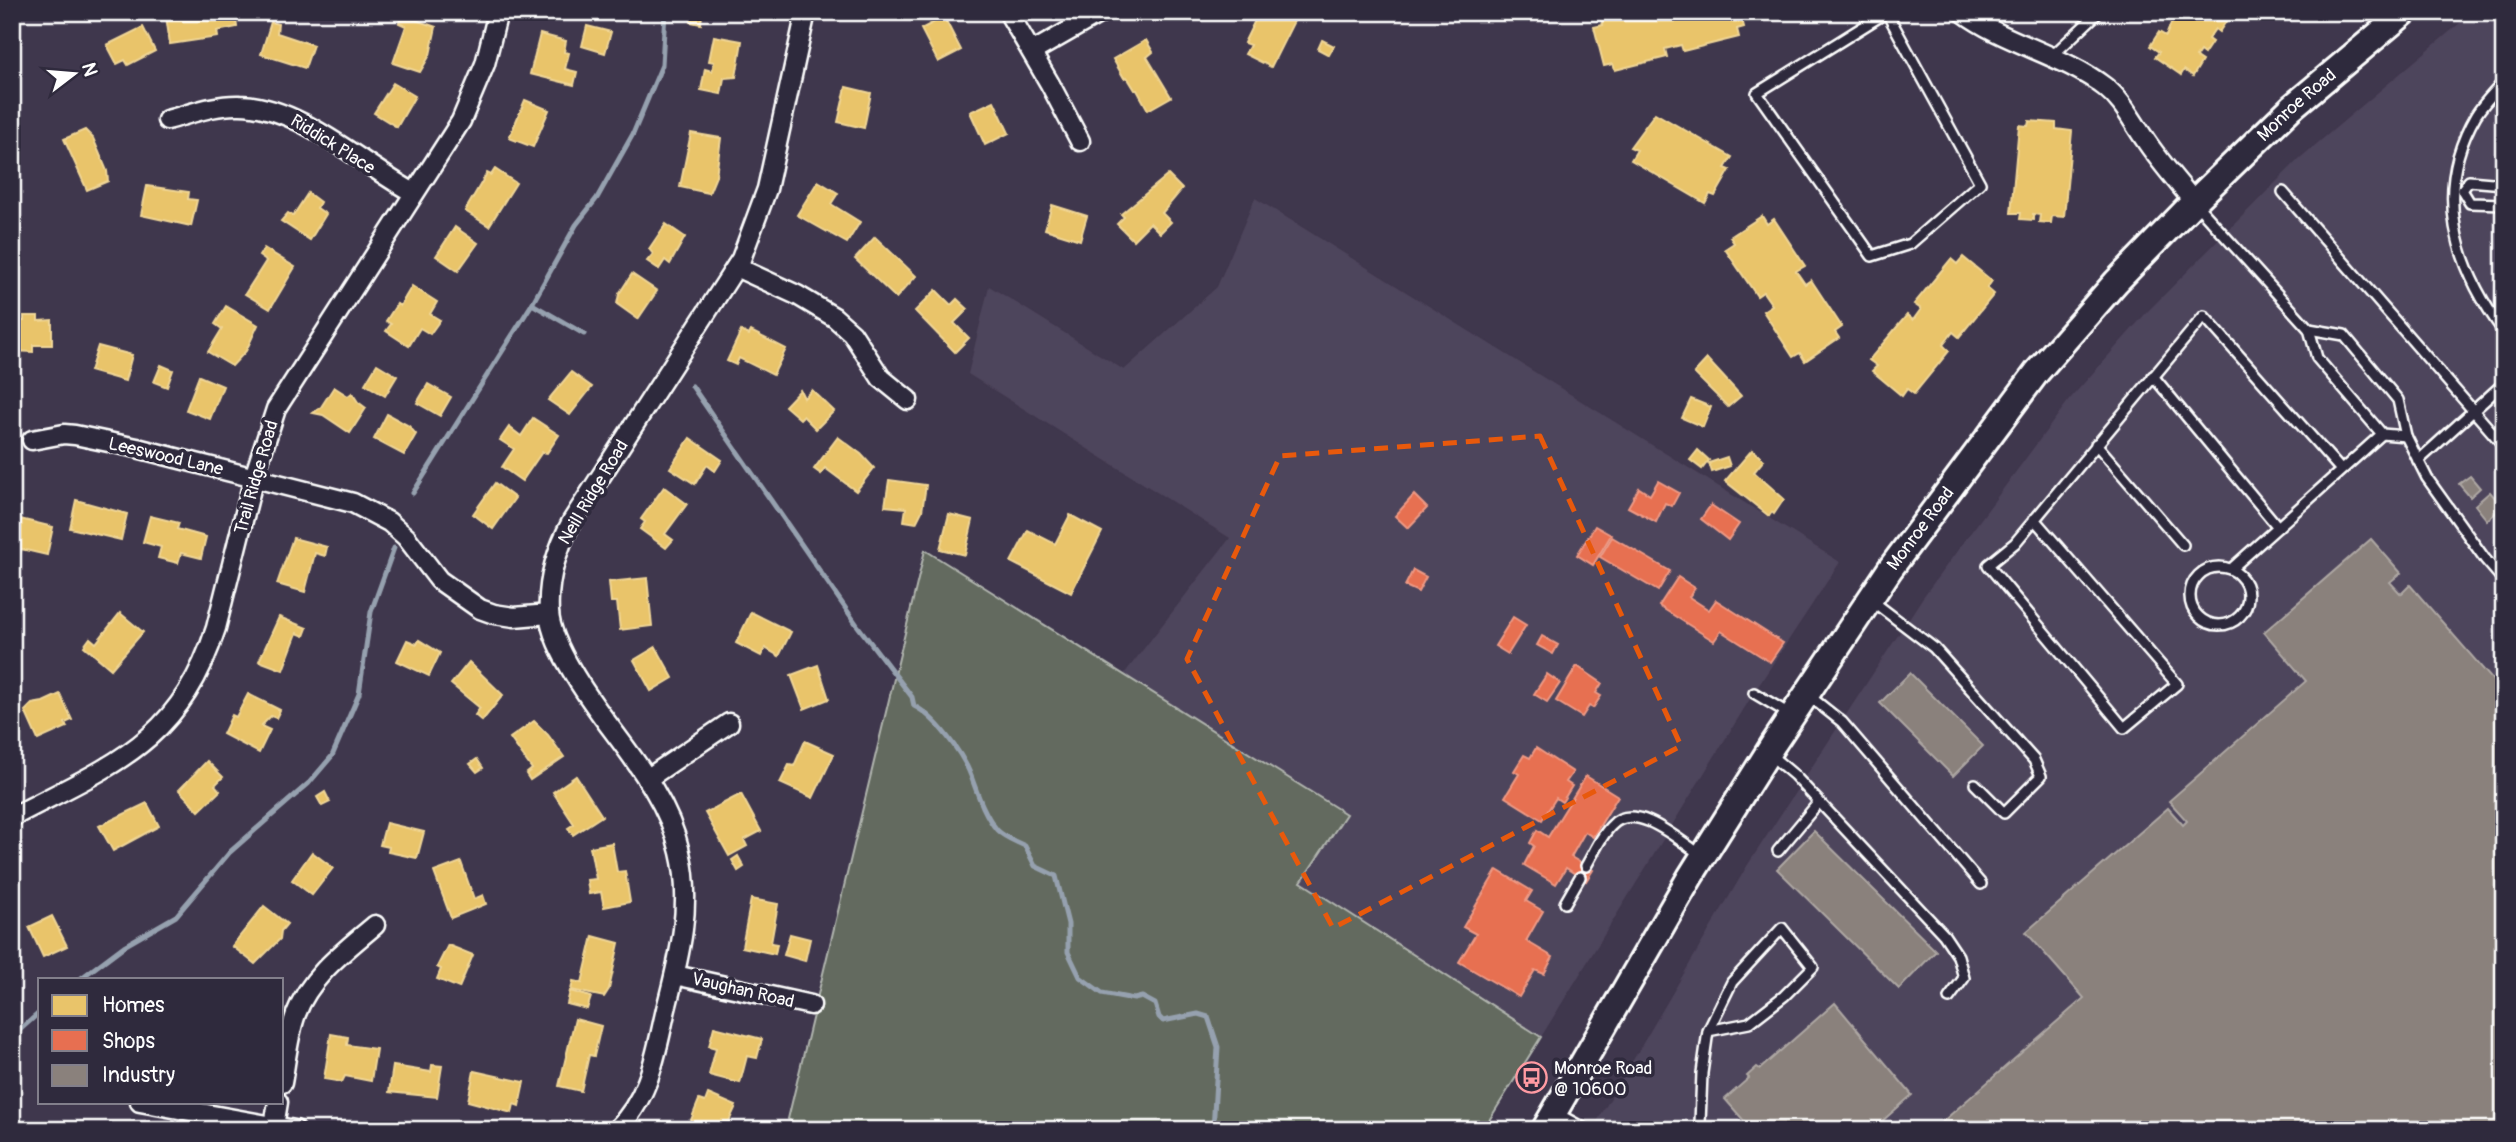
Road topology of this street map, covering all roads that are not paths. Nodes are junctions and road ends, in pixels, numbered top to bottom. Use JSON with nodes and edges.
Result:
{"nodes":[{"id":1,"x":498,"y":12,"type":"edge"},
{"id":2,"x":806,"y":12,"type":"edge"},
{"id":3,"x":1008,"y":12,"type":"edge"},
{"id":4,"x":1102,"y":12,"type":"edge"},
{"id":5,"x":1887,"y":12,"type":"edge"},
{"id":6,"x":1963,"y":12,"type":"edge"},
{"id":7,"x":2099,"y":12,"type":"edge"},
{"id":8,"x":2405,"y":12,"type":"edge"},
{"id":9,"x":1032,"y":52,"type":"junction"},
{"id":10,"x":2052,"y":56,"type":"junction"},
{"id":11,"x":2504,"y":81,"type":"edge"},
{"id":12,"x":167,"y":120,"type":"dead end"},
{"id":13,"x":1080,"y":141,"type":"dead end"},
{"id":14,"x":2504,"y":184,"type":"edge"},
{"id":15,"x":2458,"y":190,"type":"junction"},
{"id":16,"x":2283,"y":192,"type":"dead end"},
{"id":17,"x":414,"y":193,"type":"junction"},
{"id":18,"x":2194,"y":202,"type":"junction"},
{"id":19,"x":2504,"y":204,"type":"edge"},
{"id":20,"x":736,"y":267,"type":"junction"},
{"id":21,"x":2309,"y":329,"type":"junction"},
{"id":22,"x":2504,"y":332,"type":"edge"},
{"id":23,"x":2153,"y":376,"type":"junction"},
{"id":24,"x":2504,"y":383,"type":"edge"},
{"id":25,"x":908,"y":400,"type":"dead end"},
{"id":26,"x":2473,"y":411,"type":"junction"},
{"id":27,"x":2382,"y":435,"type":"junction"},
{"id":28,"x":2406,"y":436,"type":"junction"},
{"id":29,"x":32,"y":440,"type":"dead end"},
{"id":30,"x":2096,"y":444,"type":"junction"},
{"id":31,"x":2504,"y":446,"type":"edge"},
{"id":32,"x":2418,"y":461,"type":"junction"},
{"id":33,"x":2342,"y":470,"type":"junction"},
{"id":34,"x":254,"y":477,"type":"junction"},
{"id":35,"x":2034,"y":519,"type":"junction"},
{"id":36,"x":2278,"y":527,"type":"junction"},
{"id":37,"x":2183,"y":545,"type":"dead end"},
{"id":38,"x":2231,"y":569,"type":"junction"},
{"id":39,"x":2504,"y":581,"type":"edge"},
{"id":40,"x":1869,"y":599,"type":"junction"},
{"id":41,"x":549,"y":614,"type":"junction"},
{"id":42,"x":1754,"y":693,"type":"dead end"},
{"id":43,"x":1806,"y":694,"type":"junction"},
{"id":44,"x":1792,"y":715,"type":"junction"},
{"id":45,"x":729,"y":723,"type":"dead end"},
{"id":46,"x":1768,"y":753,"type":"junction"},
{"id":47,"x":647,"y":779,"type":"junction"},
{"id":48,"x":1976,"y":784,"type":"dead end"},
{"id":49,"x":1819,"y":802,"type":"junction"},
{"id":50,"x":12,"y":817,"type":"edge"},
{"id":51,"x":1778,"y":851,"type":"dead end"},
{"id":52,"x":1703,"y":856,"type":"junction"},
{"id":53,"x":1586,"y":866,"type":"dead end"},
{"id":54,"x":1580,"y":877,"type":"dead end"},
{"id":55,"x":1981,"y":884,"type":"dead end"},
{"id":56,"x":1565,"y":903,"type":"dead end"},
{"id":57,"x":375,"y":925,"type":"dead end"},
{"id":58,"x":675,"y":975,"type":"junction"},
{"id":59,"x":1949,"y":998,"type":"dead end"},
{"id":60,"x":811,"y":1005,"type":"dead end"},
{"id":61,"x":1708,"y":1031,"type":"junction"},
{"id":62,"x":284,"y":1071,"type":"edge"},
{"id":63,"x":151,"y":1104,"type":"edge"},
{"id":64,"x":278,"y":1104,"type":"edge"},
{"id":65,"x":1549,"y":1121,"type":"edge"},
{"id":66,"x":274,"y":1126,"type":"junction"},
{"id":67,"x":295,"y":1130,"type":"edge"},
{"id":68,"x":616,"y":1130,"type":"edge"},
{"id":69,"x":1587,"y":1130,"type":"edge"},
{"id":70,"x":1697,"y":1130,"type":"edge"}],
"edges":[{"from":1,"to":17,"type":"street","name":"Trail Ridge Road"},
{"from":2,"to":20,"type":"street","name":"Neill Ridge Road"},
{"from":3,"to":9,"type":"street"},
{"from":4,"to":9,"type":"street"},
{"from":5,"to":5,"type":"lane"},
{"from":6,"to":10,"type":"street"},
{"from":7,"to":10,"type":"lane"},
{"from":8,"to":18,"type":"main road","name":"Monroe Road"},
{"from":9,"to":13,"type":"street"},
{"from":10,"to":18,"type":"street"},
{"from":11,"to":15,"type":"lane"},
{"from":12,"to":17,"type":"street","name":"Riddick Place"},
{"from":14,"to":15,"type":"lane"},
{"from":15,"to":19,"type":"lane"},
{"from":15,"to":22,"type":"lane"},
{"from":16,"to":26,"type":"lane"},
{"from":17,"to":34,"type":"street","name":"Trail Ridge Road"},
{"from":18,"to":21,"type":"lane"},
{"from":18,"to":40,"type":"main road","name":"Monroe Road"},
{"from":20,"to":25,"type":"street"},
{"from":20,"to":41,"type":"street","name":"Neill Ridge Road"},
{"from":21,"to":27,"type":"lane"},
{"from":21,"to":28,"type":"lane"},
{"from":23,"to":30,"type":"lane"},
{"from":23,"to":33,"type":"lane"},
{"from":23,"to":36,"type":"lane"},
{"from":24,"to":26,"type":"lane"},
{"from":26,"to":31,"type":"lane"},
{"from":26,"to":32,"type":"lane"},
{"from":27,"to":28,"type":"lane"},
{"from":27,"to":33,"type":"lane"},
{"from":28,"to":32,"type":"lane"},
{"from":29,"to":34,"type":"street","name":"Leeswood Lane"},
{"from":30,"to":35,"type":"lane"},
{"from":30,"to":37,"type":"lane"},
{"from":32,"to":39,"type":"lane"},
{"from":33,"to":36,"type":"lane"},
{"from":34,"to":41,"type":"street","name":"Leeswood Lane"},
{"from":34,"to":50,"type":"street","name":"Trail Ridge Road"},
{"from":35,"to":35,"type":"lane"},
{"from":36,"to":38,"type":"lane"},
{"from":38,"to":38,"type":"lane"},
{"from":40,"to":43,"type":"main road","name":"Monroe Road"},
{"from":40,"to":48,"type":"lane"},
{"from":41,"to":47,"type":"street","name":"Neill Ridge Road"},
{"from":42,"to":44,"type":"lane"},
{"from":43,"to":44,"type":"main road","name":"Monroe Road"},
{"from":43,"to":55,"type":"lane"},
{"from":44,"to":46,"type":"main road","name":"Monroe Road"},
{"from":45,"to":47,"type":"street"},
{"from":46,"to":49,"type":"lane"},
{"from":46,"to":52,"type":"main road","name":"Monroe Road"},
{"from":47,"to":58,"type":"street","name":"Neill Ridge Road"},
{"from":49,"to":51,"type":"lane"},
{"from":49,"to":59,"type":"lane"},
{"from":52,"to":53,"type":"lane"},
{"from":52,"to":65,"type":"main road","name":"Monroe Road"},
{"from":54,"to":56,"type":"lane"},
{"from":57,"to":62,"type":"street"},
{"from":58,"to":60,"type":"street","name":"Vaughan Road"},
{"from":58,"to":68,"type":"street","name":"Neill Ridge Road"},
{"from":61,"to":61,"type":"lane"},
{"from":61,"to":70,"type":"lane"},
{"from":63,"to":66,"type":"street"},
{"from":64,"to":66,"type":"street"},
{"from":65,"to":69,"type":"lane"},
{"from":66,"to":67,"type":"street"}]}
